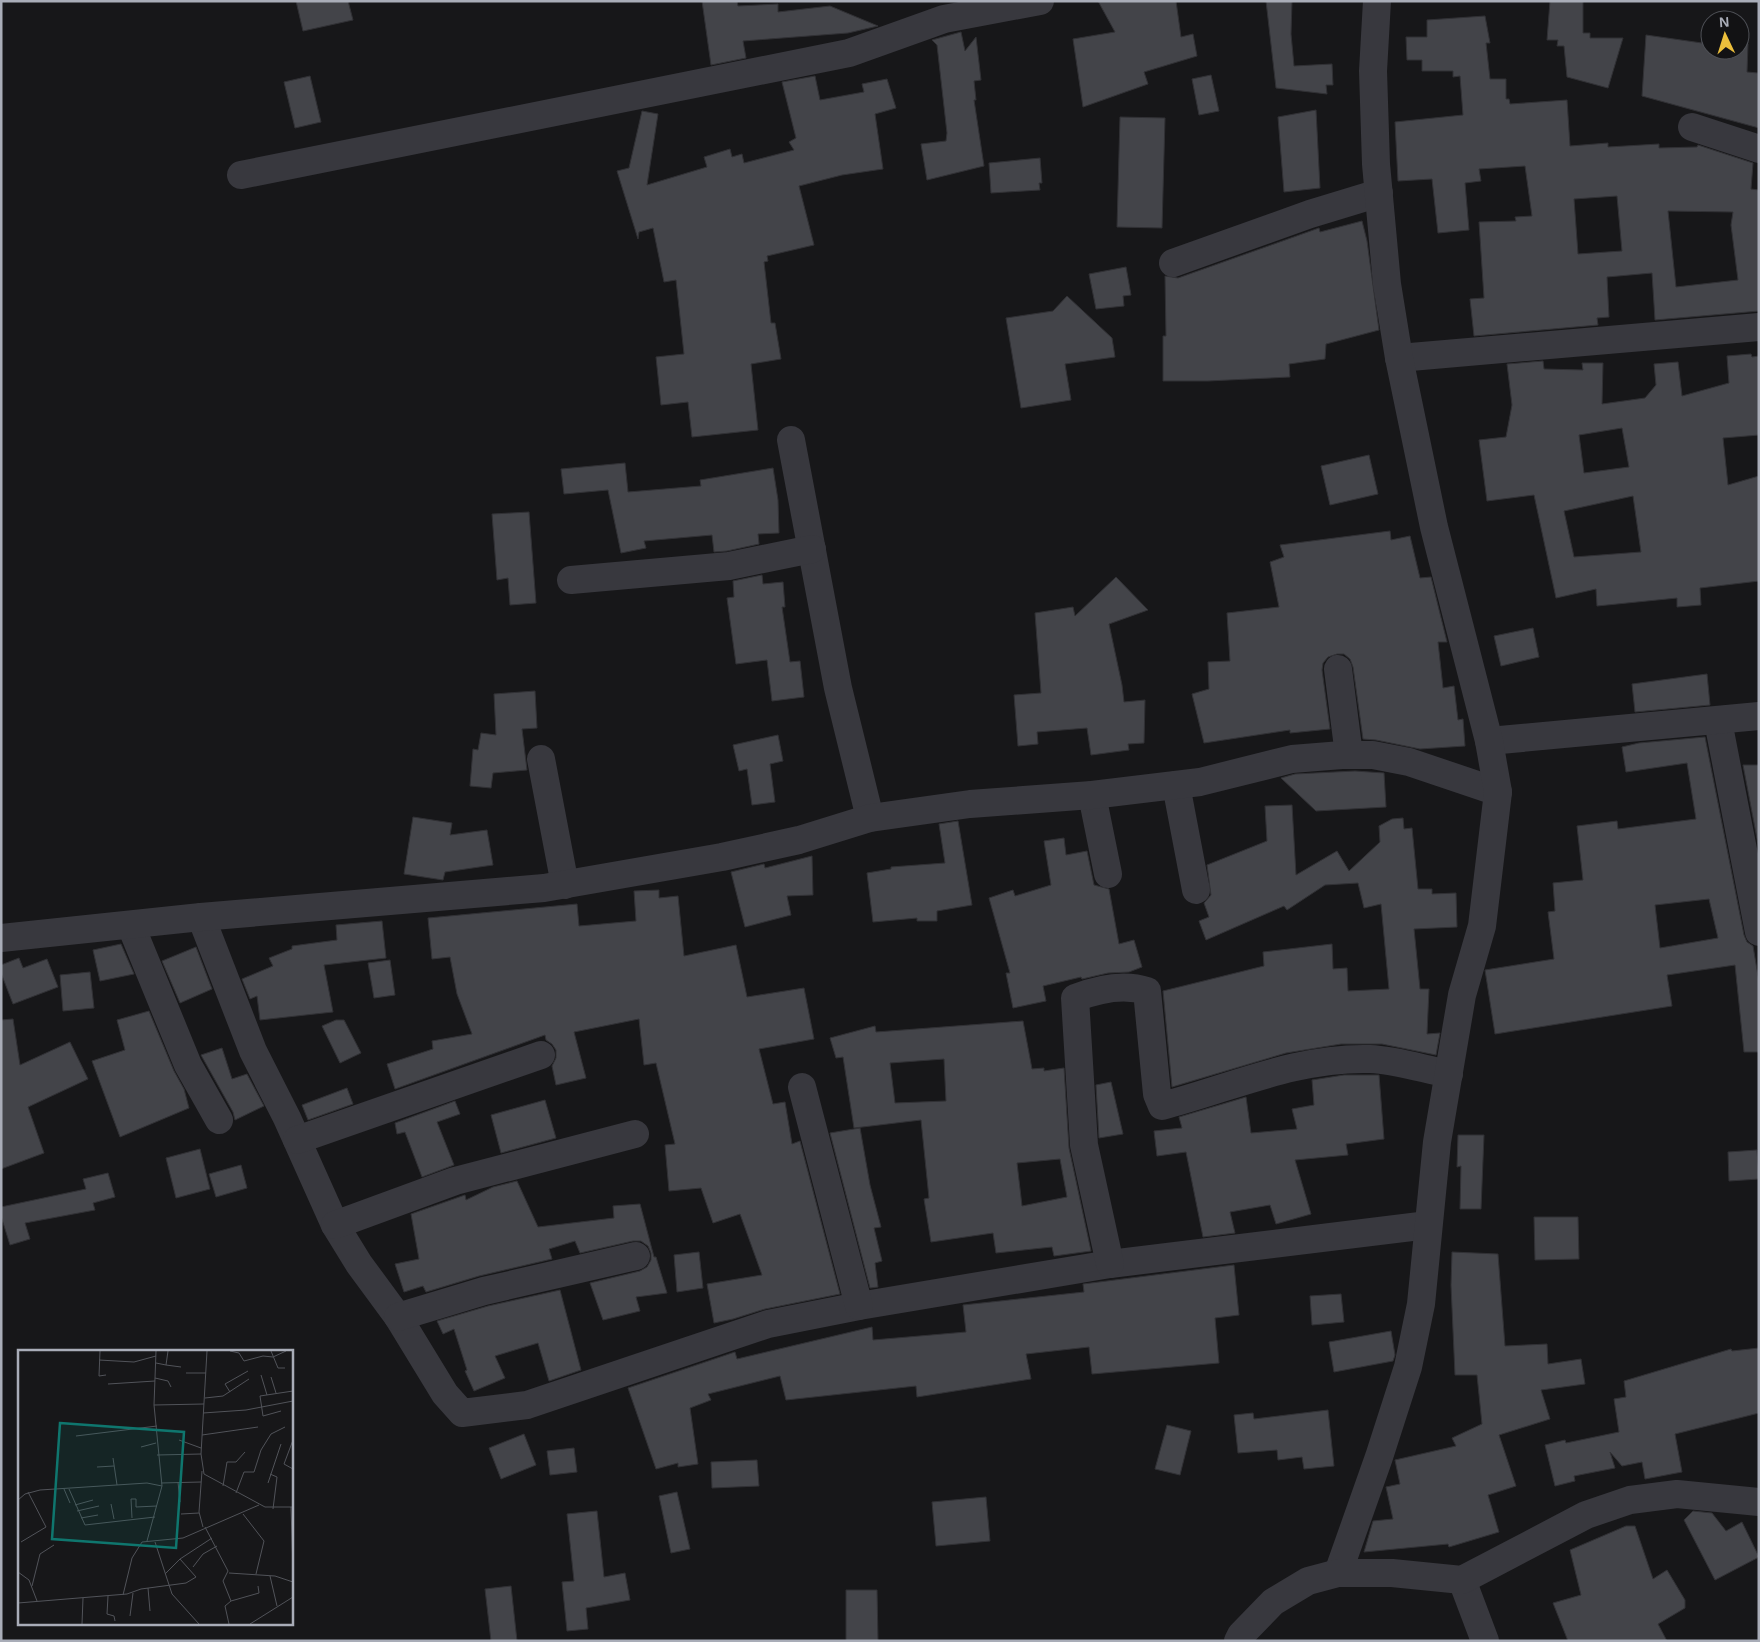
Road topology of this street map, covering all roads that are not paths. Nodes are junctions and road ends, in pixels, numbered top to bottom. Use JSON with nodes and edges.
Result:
{"nodes":[{"id":1,"x":1040,"y":1,"type":"edge"},
{"id":2,"x":1377,"y":1,"type":"edge"},
{"id":3,"x":1692,"y":127,"type":"dead end"},
{"id":4,"x":1759,"y":149,"type":"edge"},
{"id":5,"x":241,"y":175,"type":"dead end"},
{"id":6,"x":1378,"y":193,"type":"junction"},
{"id":7,"x":1173,"y":263,"type":"dead end"},
{"id":8,"x":1759,"y":327,"type":"edge"},
{"id":9,"x":1399,"y":358,"type":"junction"},
{"id":10,"x":791,"y":440,"type":"dead end"},
{"id":11,"x":812,"y":550,"type":"junction"},
{"id":12,"x":571,"y":580,"type":"dead end"},
{"id":13,"x":1338,"y":669,"type":"dead end"},
{"id":14,"x":1759,"y":716,"type":"edge"},
{"id":15,"x":1718,"y":722,"type":"junction"},
{"id":16,"x":1489,"y":741,"type":"junction"},
{"id":17,"x":1348,"y":755,"type":"junction"},
{"id":18,"x":541,"y":759,"type":"dead end"},
{"id":19,"x":1176,"y":785,"type":"junction"},
{"id":20,"x":1498,"y":792,"type":"junction"},
{"id":21,"x":1092,"y":795,"type":"junction"},
{"id":22,"x":870,"y":818,"type":"junction"},
{"id":23,"x":1108,"y":874,"type":"dead end"},
{"id":24,"x":565,"y":885,"type":"junction"},
{"id":25,"x":1196,"y":890,"type":"dead end"},
{"id":26,"x":201,"y":918,"type":"junction"},
{"id":27,"x":131,"y":926,"type":"junction"},
{"id":28,"x":1759,"y":932,"type":"edge"},
{"id":29,"x":1,"y":938,"type":"edge"},
{"id":30,"x":540,"y":1056,"type":"dead end"},
{"id":31,"x":1449,"y":1074,"type":"junction"},
{"id":32,"x":802,"y":1087,"type":"dead end"},
{"id":33,"x":219,"y":1120,"type":"dead end"},
{"id":34,"x":635,"y":1134,"type":"dead end"},
{"id":35,"x":297,"y":1140,"type":"junction"},
{"id":36,"x":335,"y":1225,"type":"junction"},
{"id":37,"x":1428,"y":1225,"type":"junction"},
{"id":38,"x":636,"y":1256,"type":"dead end"},
{"id":39,"x":1110,"y":1264,"type":"junction"},
{"id":40,"x":859,"y":1306,"type":"junction"},
{"id":41,"x":398,"y":1317,"type":"junction"},
{"id":42,"x":1759,"y":1502,"type":"edge"},
{"id":43,"x":1338,"y":1573,"type":"junction"},
{"id":44,"x":1462,"y":1580,"type":"junction"},
{"id":45,"x":1238,"y":1641,"type":"edge"},
{"id":46,"x":1485,"y":1641,"type":"edge"}],
"edges":[{"from":1,"to":5,"type":"street"},
{"from":2,"to":6,"type":"street"},
{"from":3,"to":4,"type":"street"},
{"from":6,"to":7,"type":"street"},
{"from":6,"to":9,"type":"street"},
{"from":8,"to":9,"type":"street"},
{"from":9,"to":16,"type":"street"},
{"from":10,"to":11,"type":"street"},
{"from":11,"to":12,"type":"street"},
{"from":11,"to":22,"type":"street"},
{"from":13,"to":17,"type":"street"},
{"from":14,"to":15,"type":"street"},
{"from":15,"to":16,"type":"street"},
{"from":15,"to":28,"type":"street"},
{"from":16,"to":20,"type":"street"},
{"from":17,"to":19,"type":"street"},
{"from":17,"to":20,"type":"street"},
{"from":18,"to":24,"type":"street"},
{"from":19,"to":21,"type":"street"},
{"from":19,"to":25,"type":"street"},
{"from":20,"to":31,"type":"street"},
{"from":21,"to":22,"type":"street"},
{"from":21,"to":23,"type":"street"},
{"from":22,"to":24,"type":"street"},
{"from":24,"to":26,"type":"street"},
{"from":26,"to":27,"type":"street"},
{"from":26,"to":35,"type":"street"},
{"from":27,"to":29,"type":"street"},
{"from":27,"to":33,"type":"street"},
{"from":30,"to":35,"type":"street"},
{"from":31,"to":37,"type":"street"},
{"from":31,"to":39,"type":"street"},
{"from":32,"to":40,"type":"street"},
{"from":34,"to":36,"type":"street"},
{"from":35,"to":36,"type":"street"},
{"from":36,"to":41,"type":"street"},
{"from":37,"to":39,"type":"street"},
{"from":37,"to":43,"type":"street"},
{"from":38,"to":41,"type":"street"},
{"from":39,"to":40,"type":"street"},
{"from":40,"to":41,"type":"street"},
{"from":42,"to":44,"type":"street"},
{"from":43,"to":44,"type":"street"},
{"from":43,"to":45,"type":"street"},
{"from":44,"to":46,"type":"street"}]}
